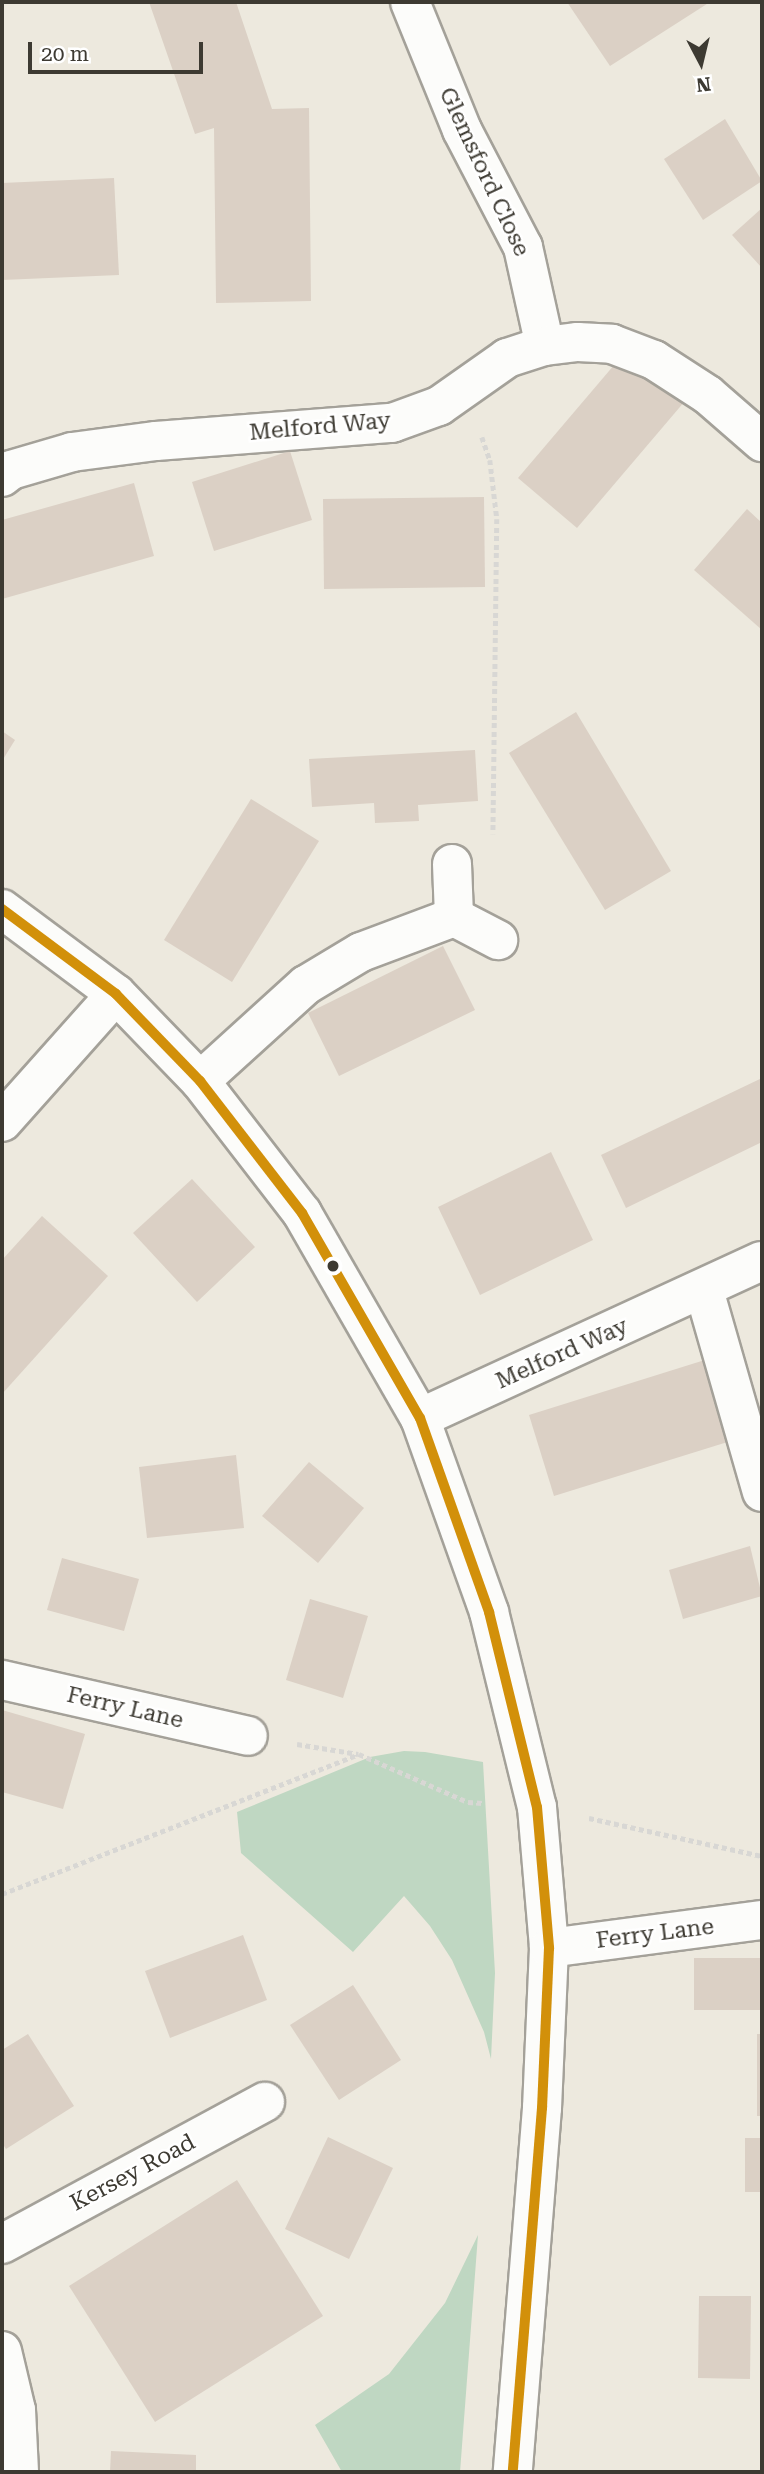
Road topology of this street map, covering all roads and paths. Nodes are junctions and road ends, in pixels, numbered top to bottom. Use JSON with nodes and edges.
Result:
{"nodes":[{"id":1,"x":410,"y":2,"type":"edge"},
{"id":2,"x":545,"y":346,"type":"junction"},
{"id":3,"x":464,"y":386,"type":"junction"},
{"id":4,"x":762,"y":442,"type":"edge"},
{"id":5,"x":2,"y":477,"type":"edge"},
{"id":6,"x":493,"y":834,"type":"dead end"},
{"id":7,"x":452,"y":863,"type":"dead end"},
{"id":8,"x":2,"y":909,"type":"edge"},
{"id":9,"x":454,"y":917,"type":"junction"},
{"id":10,"x":498,"y":940,"type":"dead end"},
{"id":11,"x":116,"y":994,"type":"junction"},
{"id":12,"x":200,"y":1081,"type":"junction"},
{"id":13,"x":2,"y":1122,"type":"edge"},
{"id":14,"x":762,"y":1261,"type":"edge"},
{"id":15,"x":704,"y":1290,"type":"junction"},
{"id":16,"x":420,"y":1418,"type":"junction"},
{"id":17,"x":762,"y":1492,"type":"edge"},
{"id":18,"x":2,"y":1680,"type":"edge"},
{"id":19,"x":248,"y":1736,"type":"joint"},
{"id":20,"x":359,"y":1754,"type":"junction"},
{"id":21,"x":537,"y":1807,"type":"junction"},
{"id":22,"x":762,"y":1856,"type":"edge"},
{"id":23,"x":2,"y":1894,"type":"edge"},
{"id":24,"x":762,"y":1920,"type":"edge"},
{"id":25,"x":549,"y":1948,"type":"junction"},
{"id":26,"x":265,"y":2102,"type":"dead end"},
{"id":27,"x":2,"y":2244,"type":"edge"},
{"id":28,"x":2,"y":2351,"type":"edge"},
{"id":29,"x":19,"y":2472,"type":"edge"},
{"id":30,"x":513,"y":2472,"type":"edge"}],
"edges":[{"from":1,"to":2,"type":"street","name":"Glemsford Close"},
{"from":2,"to":3,"type":"street","name":"Melford Way"},
{"from":2,"to":4,"type":"street","name":"Melford Way"},
{"from":3,"to":5,"type":"street","name":"Melford Way"},
{"from":3,"to":6,"type":"path"},
{"from":7,"to":9,"type":"street"},
{"from":8,"to":11,"type":"street"},
{"from":9,"to":10,"type":"street"},
{"from":9,"to":12,"type":"street"},
{"from":11,"to":12,"type":"street"},
{"from":11,"to":13,"type":"street"},
{"from":12,"to":16,"type":"street"},
{"from":14,"to":15,"type":"street","name":"Melford Way"},
{"from":15,"to":16,"type":"street","name":"Melford Way"},
{"from":15,"to":17,"type":"street"},
{"from":16,"to":21,"type":"street"},
{"from":18,"to":19,"type":"street","name":"Ferry Lane"},
{"from":19,"to":20,"type":"path"},
{"from":20,"to":21,"type":"path"},
{"from":20,"to":23,"type":"path"},
{"from":21,"to":22,"type":"path"},
{"from":21,"to":25,"type":"street"},
{"from":24,"to":25,"type":"street","name":"Ferry Lane"},
{"from":25,"to":30,"type":"street"},
{"from":26,"to":27,"type":"street","name":"Kersey Road"},
{"from":28,"to":29,"type":"street"}]}
